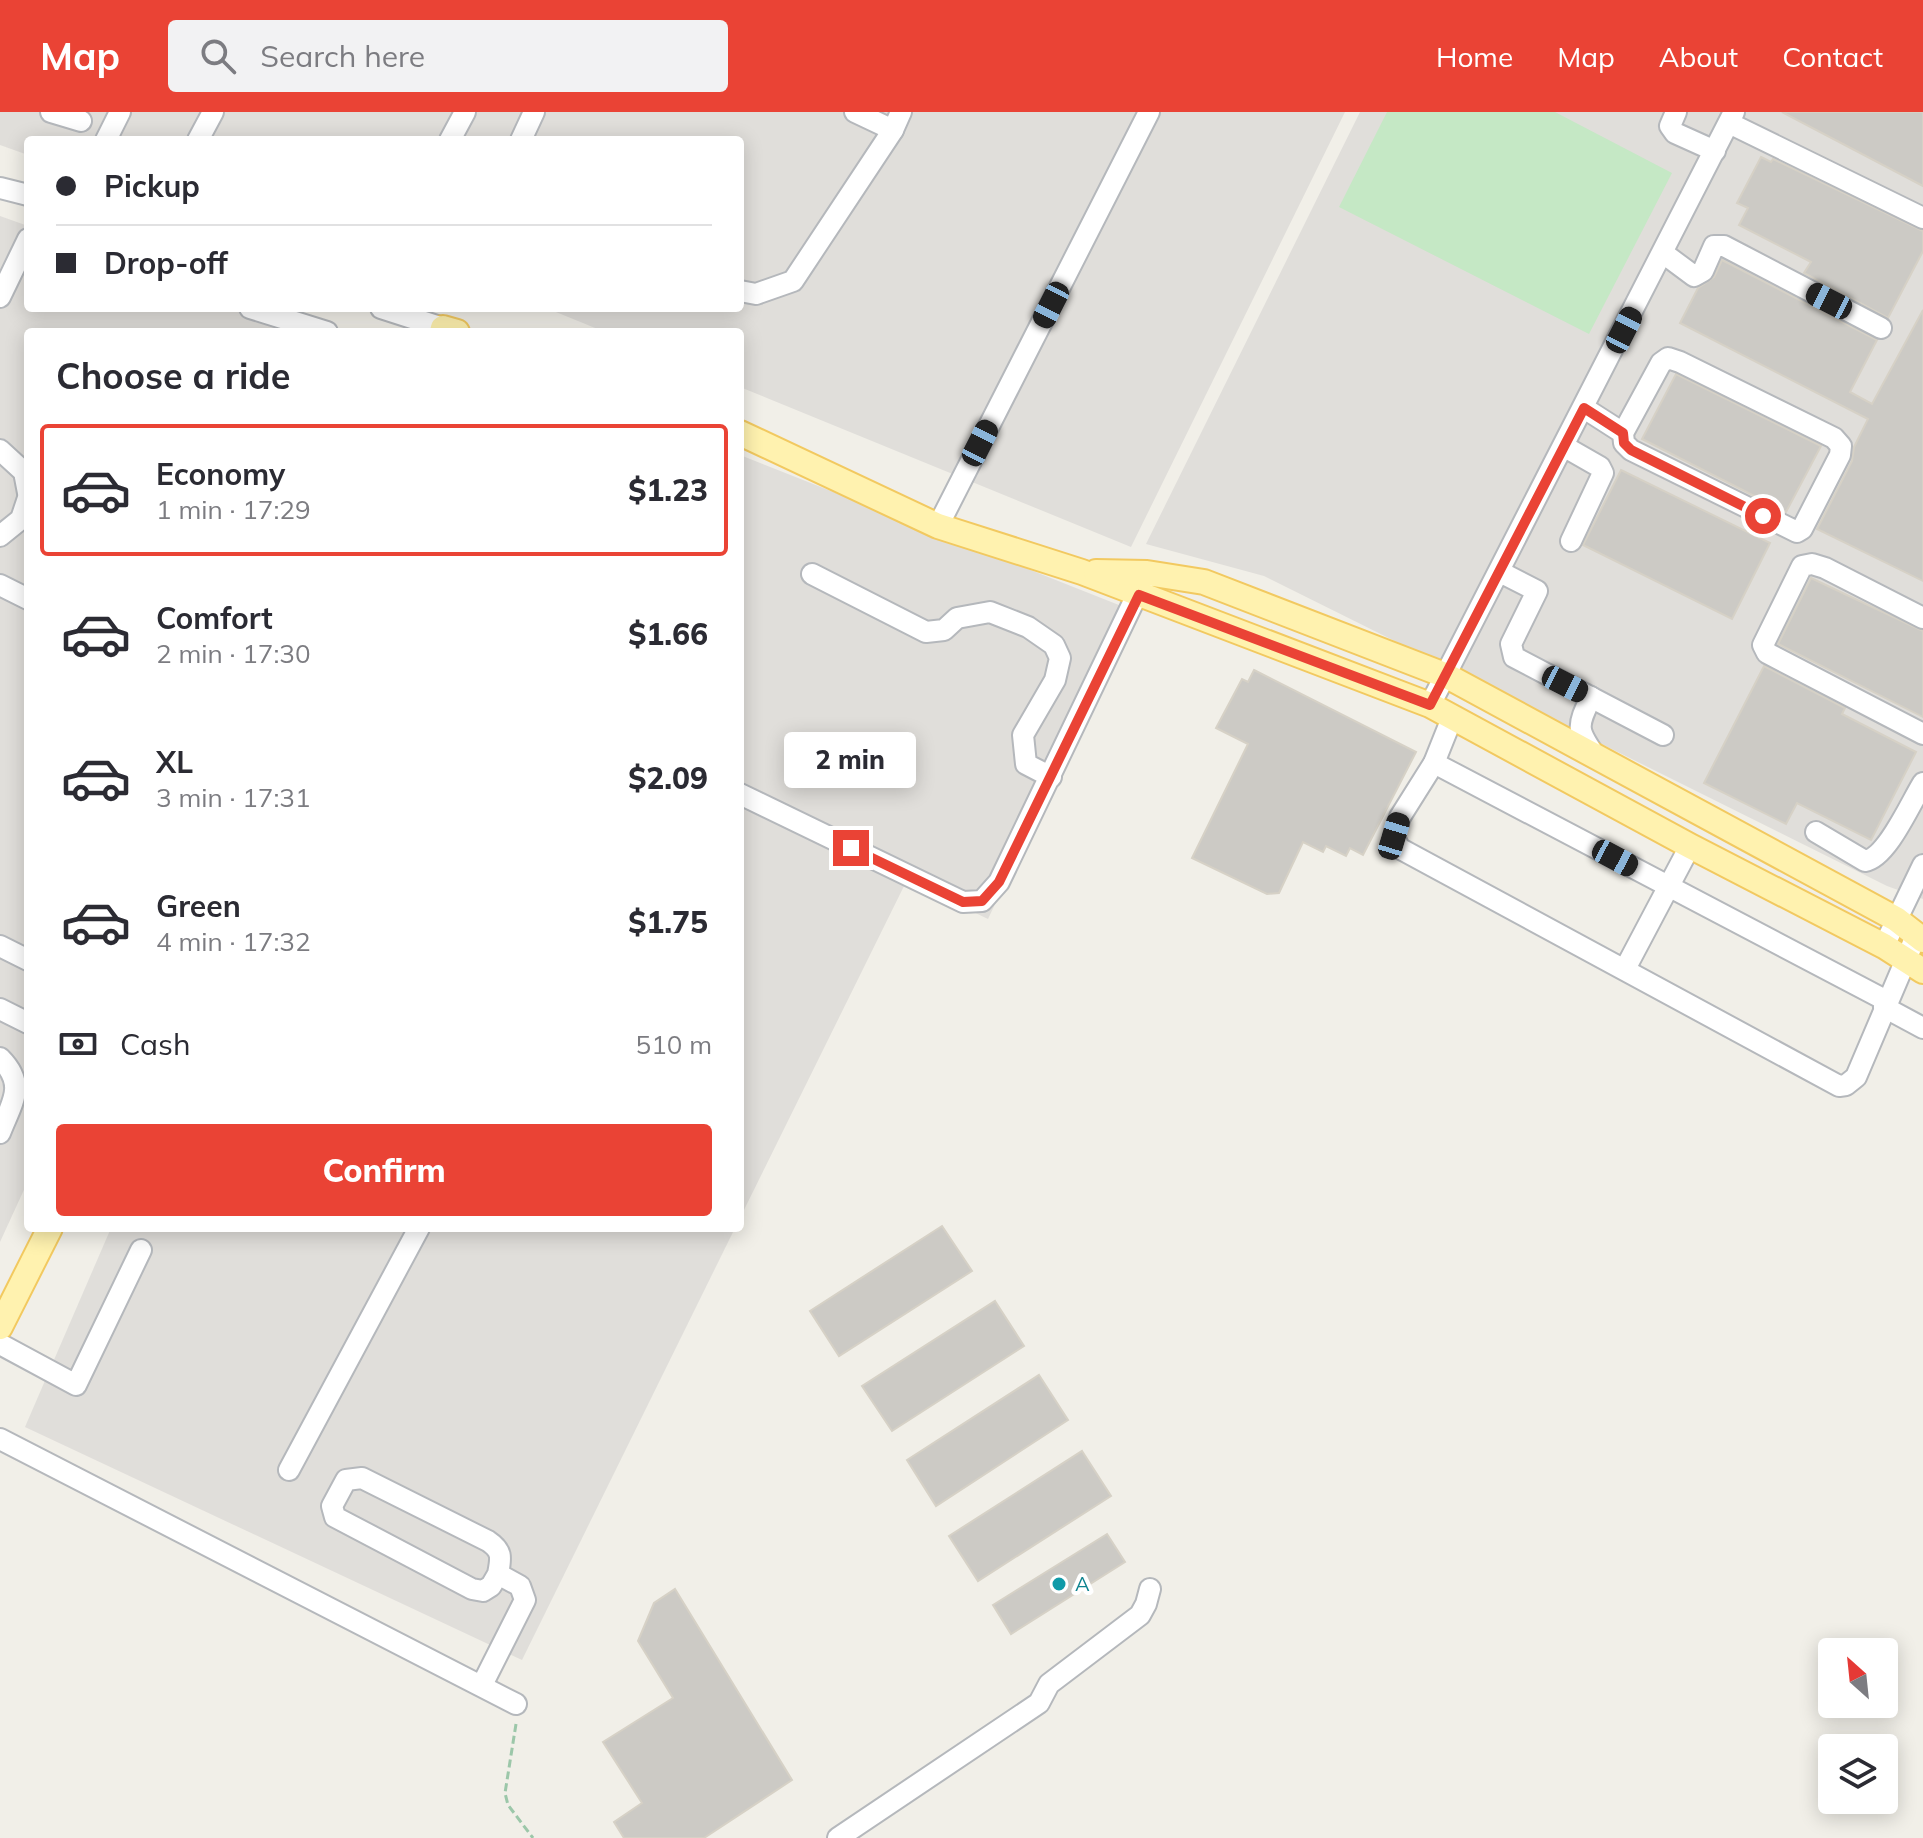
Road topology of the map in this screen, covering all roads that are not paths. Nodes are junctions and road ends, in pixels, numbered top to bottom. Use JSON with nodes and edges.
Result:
{"nodes":[{"id":1,"x":51,"y":112,"type":"edge"},
{"id":2,"x":120,"y":112,"type":"edge"},
{"id":3,"x":213,"y":112,"type":"edge"},
{"id":4,"x":465,"y":112,"type":"edge"},
{"id":5,"x":534,"y":112,"type":"edge"},
{"id":6,"x":855,"y":112,"type":"edge"},
{"id":7,"x":1149,"y":112,"type":"edge"},
{"id":8,"x":1676,"y":112,"type":"edge"},
{"id":9,"x":1732,"y":117,"type":"edge"},
{"id":10,"x":81,"y":121,"type":"dead end"},
{"id":11,"x":897,"y":121,"type":"edge"},
{"id":12,"x":108,"y":136,"type":"edge"},
{"id":13,"x":200,"y":136,"type":"edge"},
{"id":14,"x":452,"y":136,"type":"edge"},
{"id":15,"x":523,"y":136,"type":"edge"},
{"id":16,"x":1715,"y":151,"type":"junction"},
{"id":17,"x":0,"y":188,"type":"edge"},
{"id":18,"x":24,"y":194,"type":"edge"},
{"id":19,"x":1923,"y":218,"type":"edge"},
{"id":20,"x":24,"y":247,"type":"edge"},
{"id":21,"x":1663,"y":253,"type":"junction"},
{"id":22,"x":744,"y":292,"type":"edge"},
{"id":23,"x":0,"y":297,"type":"edge"},
{"id":24,"x":263,"y":312,"type":"edge"},
{"id":25,"x":392,"y":312,"type":"edge"},
{"id":26,"x":314,"y":328,"type":"edge"},
{"id":27,"x":438,"y":328,"type":"edge"},
{"id":28,"x":1881,"y":328,"type":"dead end"},
{"id":29,"x":1584,"y":408,"type":"junction"},
{"id":30,"x":1623,"y":433,"type":"junction"},
{"id":31,"x":744,"y":435,"type":"edge"},
{"id":32,"x":1565,"y":447,"type":"junction"},
{"id":33,"x":0,"y":450,"type":"edge"},
{"id":34,"x":24,"y":472,"type":"edge"},
{"id":35,"x":24,"y":509,"type":"edge"},
{"id":36,"x":938,"y":526,"type":"junction"},
{"id":37,"x":0,"y":536,"type":"edge"},
{"id":38,"x":1571,"y":541,"type":"dead end"},
{"id":39,"x":1500,"y":572,"type":"junction"},
{"id":40,"x":812,"y":574,"type":"dead end"},
{"id":41,"x":1143,"y":584,"type":"junction"},
{"id":42,"x":0,"y":585,"type":"edge"},
{"id":43,"x":24,"y":597,"type":"edge"},
{"id":44,"x":1923,"y":618,"type":"edge"},
{"id":45,"x":1447,"y":676,"type":"junction"},
{"id":46,"x":1591,"y":697,"type":"junction"},
{"id":47,"x":1430,"y":705,"type":"junction"},
{"id":48,"x":1452,"y":718,"type":"junction"},
{"id":49,"x":1923,"y":734,"type":"edge"},
{"id":50,"x":1663,"y":735,"type":"dead end"},
{"id":51,"x":1596,"y":757,"type":"junction"},
{"id":52,"x":1434,"y":763,"type":"junction"},
{"id":53,"x":1051,"y":777,"type":"junction"},
{"id":54,"x":1923,"y":783,"type":"edge"},
{"id":55,"x":744,"y":796,"type":"edge"},
{"id":56,"x":1816,"y":832,"type":"dead end"},
{"id":57,"x":1690,"y":846,"type":"junction"},
{"id":58,"x":1923,"y":865,"type":"edge"},
{"id":59,"x":1667,"y":886,"type":"junction"},
{"id":60,"x":1896,"y":919,"type":"junction"},
{"id":61,"x":1920,"y":938,"type":"edge"},
{"id":62,"x":0,"y":946,"type":"edge"},
{"id":63,"x":24,"y":958,"type":"edge"},
{"id":64,"x":1904,"y":959,"type":"edge"},
{"id":65,"x":1625,"y":969,"type":"junction"},
{"id":66,"x":1886,"y":1004,"type":"junction"},
{"id":67,"x":0,"y":1009,"type":"edge"},
{"id":68,"x":24,"y":1021,"type":"edge"},
{"id":69,"x":1923,"y":1028,"type":"edge"},
{"id":70,"x":0,"y":1058,"type":"edge"},
{"id":71,"x":0,"y":1133,"type":"edge"},
{"id":72,"x":48,"y":1232,"type":"edge"},
{"id":73,"x":417,"y":1232,"type":"edge"},
{"id":74,"x":141,"y":1250,"type":"dead end"},
{"id":75,"x":2,"y":1317,"type":"edge"},
{"id":76,"x":0,"y":1344,"type":"edge"},
{"id":77,"x":0,"y":1439,"type":"edge"},
{"id":78,"x":289,"y":1470,"type":"dead end"},
{"id":79,"x":498,"y":1574,"type":"junction"},
{"id":80,"x":1150,"y":1589,"type":"dead end"},
{"id":81,"x":482,"y":1685,"type":"junction"},
{"id":82,"x":516,"y":1704,"type":"road end"},
{"id":83,"x":838,"y":1838,"type":"edge"}],
"edges":[{"from":1,"to":10,"type":"street"},
{"from":2,"to":12,"type":"street"},
{"from":3,"to":13,"type":"street"},
{"from":4,"to":14,"type":"street"},
{"from":5,"to":15,"type":"street"},
{"from":6,"to":11,"type":"street"},
{"from":7,"to":36,"type":"street"},
{"from":8,"to":16,"type":"street"},
{"from":9,"to":16,"type":"street"},
{"from":9,"to":19,"type":"street"},
{"from":11,"to":22,"type":"street"},
{"from":16,"to":21,"type":"street"},
{"from":17,"to":18,"type":"street"},
{"from":20,"to":23,"type":"street"},
{"from":21,"to":28,"type":"street"},
{"from":21,"to":29,"type":"street"},
{"from":24,"to":26,"type":"street"},
{"from":25,"to":27,"type":"street"},
{"from":29,"to":30,"type":"street"},
{"from":29,"to":32,"type":"street"},
{"from":30,"to":30,"type":"street"},
{"from":31,"to":36,"type":"main road"},
{"from":32,"to":38,"type":"street"},
{"from":32,"to":39,"type":"street"},
{"from":33,"to":34,"type":"street"},
{"from":35,"to":37,"type":"street"},
{"from":36,"to":41,"type":"main road"},
{"from":39,"to":45,"type":"street"},
{"from":39,"to":46,"type":"street"},
{"from":40,"to":53,"type":"street"},
{"from":41,"to":45,"type":"main road"},
{"from":41,"to":47,"type":"main road"},
{"from":41,"to":53,"type":"street"},
{"from":42,"to":43,"type":"street"},
{"from":44,"to":49,"type":"street"},
{"from":45,"to":47,"type":"street"},
{"from":45,"to":51,"type":"main road"},
{"from":46,"to":50,"type":"street"},
{"from":46,"to":51,"type":"street"},
{"from":47,"to":48,"type":"main road"},
{"from":48,"to":52,"type":"street"},
{"from":48,"to":57,"type":"main road"},
{"from":51,"to":60,"type":"main road"},
{"from":52,"to":59,"type":"street"},
{"from":52,"to":65,"type":"street"},
{"from":53,"to":55,"type":"street"},
{"from":54,"to":56,"type":"street"},
{"from":57,"to":59,"type":"street"},
{"from":57,"to":64,"type":"main road"},
{"from":58,"to":60,"type":"street"},
{"from":59,"to":65,"type":"street"},
{"from":59,"to":66,"type":"street"},
{"from":60,"to":61,"type":"main road"},
{"from":60,"to":64,"type":"street"},
{"from":61,"to":64,"type":"street"},
{"from":62,"to":63,"type":"street"},
{"from":64,"to":66,"type":"street"},
{"from":65,"to":66,"type":"street"},
{"from":66,"to":69,"type":"street"},
{"from":67,"to":68,"type":"street"},
{"from":70,"to":71,"type":"street"},
{"from":72,"to":75,"type":"main road"},
{"from":73,"to":78,"type":"street"},
{"from":74,"to":76,"type":"street"},
{"from":77,"to":81,"type":"street"},
{"from":79,"to":79,"type":"street"},
{"from":79,"to":81,"type":"street"},
{"from":80,"to":83,"type":"street"},
{"from":81,"to":82,"type":"street"}]}
